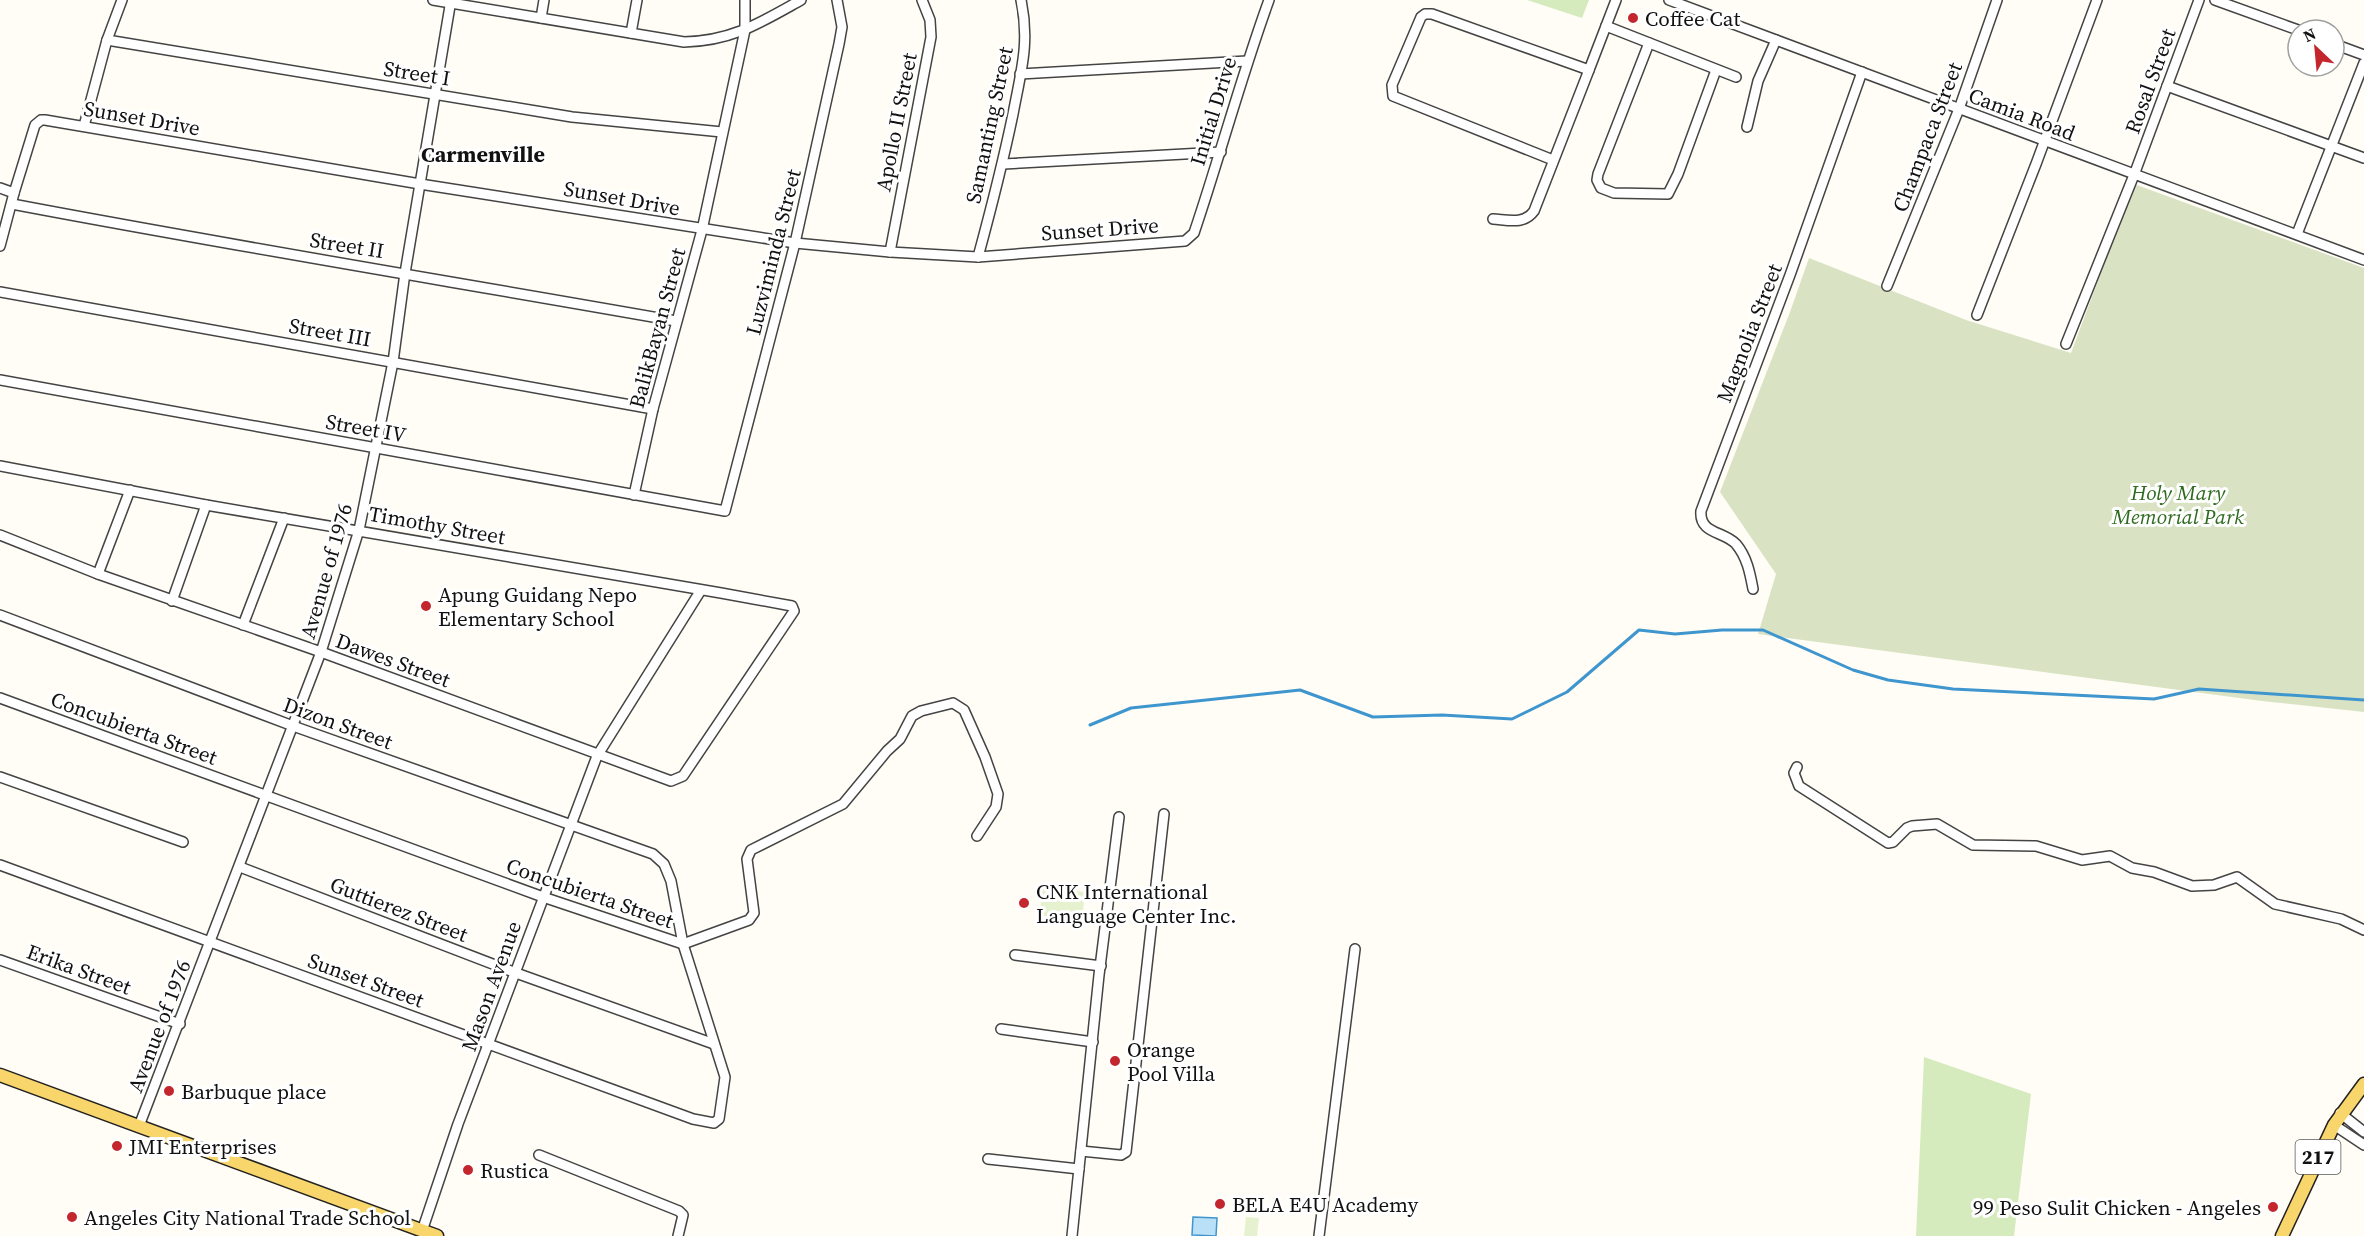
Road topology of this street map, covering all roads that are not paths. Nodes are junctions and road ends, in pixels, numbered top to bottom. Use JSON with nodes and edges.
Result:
{"nodes":[{"id":1,"x":123,"y":0,"type":"edge"},
{"id":2,"x":433,"y":0,"type":"edge"},
{"id":3,"x":544,"y":0,"type":"edge"},
{"id":4,"x":637,"y":0,"type":"edge"},
{"id":5,"x":745,"y":0,"type":"edge"},
{"id":6,"x":801,"y":0,"type":"edge"},
{"id":7,"x":837,"y":0,"type":"edge"},
{"id":8,"x":922,"y":0,"type":"edge"},
{"id":9,"x":1020,"y":0,"type":"edge"},
{"id":10,"x":1269,"y":0,"type":"edge"},
{"id":11,"x":1616,"y":0,"type":"edge"},
{"id":12,"x":1669,"y":0,"type":"edge"},
{"id":13,"x":1997,"y":0,"type":"edge"},
{"id":14,"x":2097,"y":0,"type":"edge"},
{"id":15,"x":2199,"y":0,"type":"edge"},
{"id":16,"x":2215,"y":0,"type":"edge"},
{"id":17,"x":451,"y":2,"type":"edge"},
{"id":18,"x":541,"y":18,"type":"junction"},
{"id":19,"x":1606,"y":26,"type":"junction"},
{"id":20,"x":2286,"y":26,"type":"edge"},
{"id":21,"x":746,"y":30,"type":"junction"},
{"id":22,"x":631,"y":33,"type":"junction"},
{"id":23,"x":107,"y":40,"type":"junction"},
{"id":24,"x":1776,"y":40,"type":"junction"},
{"id":25,"x":1649,"y":43,"type":"junction"},
{"id":26,"x":2346,"y":48,"type":"edge"},
{"id":27,"x":2364,"y":55,"type":"edge"},
{"id":28,"x":1247,"y":61,"type":"junction"},
{"id":29,"x":2364,"y":63,"type":"edge"},
{"id":30,"x":1716,"y":69,"type":"junction"},
{"id":31,"x":1588,"y":70,"type":"junction"},
{"id":32,"x":1862,"y":72,"type":"junction"},
{"id":33,"x":1020,"y":74,"type":"junction"},
{"id":34,"x":1736,"y":77,"type":"dead end"},
{"id":35,"x":2167,"y":86,"type":"junction"},
{"id":36,"x":437,"y":95,"type":"junction"},
{"id":37,"x":1959,"y":109,"type":"junction"},
{"id":38,"x":84,"y":126,"type":"junction"},
{"id":39,"x":1747,"y":127,"type":"dead end"},
{"id":40,"x":722,"y":132,"type":"junction"},
{"id":41,"x":2044,"y":142,"type":"junction"},
{"id":42,"x":2332,"y":146,"type":"junction"},
{"id":43,"x":1221,"y":152,"type":"junction"},
{"id":44,"x":2364,"y":158,"type":"edge"},
{"id":45,"x":1553,"y":160,"type":"junction"},
{"id":46,"x":1003,"y":164,"type":"junction"},
{"id":47,"x":2134,"y":175,"type":"junction"},
{"id":48,"x":420,"y":184,"type":"junction"},
{"id":49,"x":0,"y":188,"type":"edge"},
{"id":50,"x":14,"y":193,"type":"junction"},
{"id":51,"x":12,"y":204,"type":"junction"},
{"id":52,"x":1493,"y":219,"type":"dead end"},
{"id":53,"x":702,"y":230,"type":"junction"},
{"id":54,"x":1194,"y":233,"type":"joint"},
{"id":55,"x":2297,"y":234,"type":"junction"},
{"id":56,"x":795,"y":243,"type":"junction"},
{"id":57,"x":0,"y":246,"type":"edge"},
{"id":58,"x":891,"y":252,"type":"junction"},
{"id":59,"x":978,"y":257,"type":"junction"},
{"id":60,"x":2364,"y":260,"type":"edge"},
{"id":61,"x":405,"y":273,"type":"junction"},
{"id":62,"x":1887,"y":286,"type":"dead end"},
{"id":63,"x":0,"y":292,"type":"edge"},
{"id":64,"x":1977,"y":315,"type":"dead end"},
{"id":65,"x":676,"y":321,"type":"junction"},
{"id":66,"x":2066,"y":344,"type":"dead end"},
{"id":67,"x":393,"y":362,"type":"junction"},
{"id":68,"x":0,"y":380,"type":"edge"},
{"id":69,"x":653,"y":409,"type":"junction"},
{"id":70,"x":376,"y":448,"type":"junction"},
{"id":71,"x":0,"y":466,"type":"edge"},
{"id":72,"x":130,"y":490,"type":"junction"},
{"id":73,"x":634,"y":495,"type":"junction"},
{"id":74,"x":206,"y":505,"type":"junction"},
{"id":75,"x":725,"y":511,"type":"joint"},
{"id":76,"x":284,"y":518,"type":"junction"},
{"id":77,"x":359,"y":530,"type":"junction"},
{"id":78,"x":0,"y":535,"type":"edge"},
{"id":79,"x":98,"y":574,"type":"junction"},
{"id":80,"x":1753,"y":589,"type":"dead end"},
{"id":81,"x":701,"y":590,"type":"junction"},
{"id":82,"x":172,"y":601,"type":"junction"},
{"id":83,"x":0,"y":615,"type":"edge"},
{"id":84,"x":243,"y":625,"type":"junction"},
{"id":85,"x":321,"y":652,"type":"junction"},
{"id":86,"x":0,"y":699,"type":"edge"},
{"id":87,"x":293,"y":726,"type":"junction"},
{"id":88,"x":597,"y":756,"type":"junction"},
{"id":89,"x":1797,"y":767,"type":"dead end"},
{"id":90,"x":0,"y":777,"type":"edge"},
{"id":91,"x":671,"y":782,"type":"joint"},
{"id":92,"x":266,"y":796,"type":"junction"},
{"id":93,"x":1164,"y":814,"type":"dead end"},
{"id":94,"x":1119,"y":817,"type":"dead end"},
{"id":95,"x":571,"y":826,"type":"junction"},
{"id":96,"x":977,"y":836,"type":"dead end"},
{"id":97,"x":183,"y":842,"type":"dead end"},
{"id":98,"x":0,"y":865,"type":"edge"},
{"id":99,"x":240,"y":867,"type":"junction"},
{"id":100,"x":543,"y":897,"type":"junction"},
{"id":101,"x":2364,"y":930,"type":"edge"},
{"id":102,"x":210,"y":942,"type":"junction"},
{"id":103,"x":683,"y":944,"type":"junction"},
{"id":104,"x":1355,"y":949,"type":"dead end"},
{"id":105,"x":1015,"y":955,"type":"dead end"},
{"id":106,"x":0,"y":960,"type":"edge"},
{"id":107,"x":1101,"y":966,"type":"junction"},
{"id":108,"x":516,"y":973,"type":"junction"},
{"id":109,"x":180,"y":1024,"type":"junction"},
{"id":110,"x":1001,"y":1029,"type":"dead end"},
{"id":111,"x":1093,"y":1042,"type":"junction"},
{"id":112,"x":489,"y":1044,"type":"junction"},
{"id":113,"x":714,"y":1044,"type":"junction"},
{"id":114,"x":0,"y":1076,"type":"edge"},
{"id":115,"x":2364,"y":1084,"type":"edge"},
{"id":116,"x":2340,"y":1113,"type":"junction"},
{"id":117,"x":2334,"y":1125,"type":"junction"},
{"id":118,"x":140,"y":1126,"type":"junction"},
{"id":119,"x":2362,"y":1130,"type":"edge"},
{"id":120,"x":2352,"y":1137,"type":"junction"},
{"id":121,"x":2364,"y":1145,"type":"edge"},
{"id":122,"x":1081,"y":1150,"type":"junction"},
{"id":123,"x":539,"y":1155,"type":"dead end"},
{"id":124,"x":988,"y":1159,"type":"dead end"},
{"id":125,"x":1079,"y":1169,"type":"junction"},
{"id":126,"x":422,"y":1231,"type":"junction"},
{"id":127,"x":437,"y":1236,"type":"edge"},
{"id":128,"x":678,"y":1236,"type":"edge"},
{"id":129,"x":1072,"y":1236,"type":"edge"},
{"id":130,"x":1319,"y":1236,"type":"edge"},
{"id":131,"x":2282,"y":1236,"type":"edge"}],
"edges":[{"from":1,"to":23,"type":"street"},
{"from":2,"to":17,"type":"street"},
{"from":3,"to":18,"type":"street"},
{"from":4,"to":22,"type":"street"},
{"from":5,"to":21,"type":"street","name":"BalikBayan Street"},
{"from":6,"to":21,"type":"street"},
{"from":7,"to":56,"type":"street","name":"Luzviminda Street"},
{"from":8,"to":58,"type":"street","name":"Apollo II Street"},
{"from":9,"to":33,"type":"street","name":"Samanting Street"},
{"from":10,"to":28,"type":"street","name":"Initial Drive"},
{"from":11,"to":19,"type":"street"},
{"from":12,"to":24,"type":"street","name":"Camia Road"},
{"from":13,"to":37,"type":"street","name":"Champaca Street"},
{"from":14,"to":41,"type":"street"},
{"from":15,"to":35,"type":"street","name":"Rosal Street"},
{"from":16,"to":20,"type":"street"},
{"from":17,"to":18,"type":"street"},
{"from":17,"to":36,"type":"street","name":"Avenue of 1976"},
{"from":18,"to":22,"type":"street"},
{"from":19,"to":25,"type":"street"},
{"from":19,"to":31,"type":"street"},
{"from":21,"to":22,"type":"street"},
{"from":21,"to":40,"type":"street","name":"BalikBayan Street"},
{"from":23,"to":36,"type":"street","name":"Street I"},
{"from":23,"to":38,"type":"street"},
{"from":24,"to":32,"type":"street","name":"Camia Road"},
{"from":24,"to":39,"type":"street"},
{"from":25,"to":30,"type":"street"},
{"from":25,"to":30,"type":"street"},
{"from":26,"to":27,"type":"street"},
{"from":28,"to":33,"type":"street"},
{"from":28,"to":43,"type":"street","name":"Initial Drive"},
{"from":29,"to":42,"type":"street"},
{"from":30,"to":34,"type":"street"},
{"from":31,"to":45,"type":"street"},
{"from":31,"to":45,"type":"street"},
{"from":32,"to":37,"type":"street","name":"Camia Road"},
{"from":32,"to":80,"type":"street","name":"Magnolia Street"},
{"from":33,"to":46,"type":"street","name":"Samanting Street"},
{"from":35,"to":42,"type":"street"},
{"from":35,"to":47,"type":"street","name":"Rosal Street"},
{"from":36,"to":40,"type":"street","name":"Street I"},
{"from":36,"to":48,"type":"street","name":"Avenue of 1976"},
{"from":37,"to":41,"type":"street","name":"Camia Road"},
{"from":37,"to":62,"type":"street","name":"Champaca Street"},
{"from":38,"to":48,"type":"street","name":"Sunset Drive"},
{"from":38,"to":50,"type":"street","name":"Sunset Drive"},
{"from":40,"to":53,"type":"street","name":"BalikBayan Street"},
{"from":41,"to":47,"type":"street","name":"Camia Road"},
{"from":41,"to":64,"type":"street"},
{"from":42,"to":44,"type":"street"},
{"from":42,"to":55,"type":"street"},
{"from":43,"to":46,"type":"street"},
{"from":43,"to":54,"type":"street","name":"Initial Drive"},
{"from":45,"to":52,"type":"street"},
{"from":46,"to":59,"type":"street","name":"Samanting Street"},
{"from":47,"to":55,"type":"street","name":"Camia Road"},
{"from":47,"to":66,"type":"street","name":"Rosal Street"},
{"from":48,"to":53,"type":"street","name":"Sunset Drive"},
{"from":48,"to":61,"type":"street","name":"Avenue of 1976"},
{"from":49,"to":50,"type":"street"},
{"from":50,"to":51,"type":"street"},
{"from":51,"to":57,"type":"street"},
{"from":51,"to":61,"type":"street","name":"Street II"},
{"from":53,"to":56,"type":"street","name":"Sunset Drive"},
{"from":53,"to":65,"type":"street","name":"BalikBayan Street"},
{"from":54,"to":59,"type":"street","name":"Sunset Drive"},
{"from":55,"to":60,"type":"street","name":"Camia Road"},
{"from":56,"to":58,"type":"street","name":"Sunset Drive"},
{"from":56,"to":75,"type":"street","name":"Luzviminda Street"},
{"from":58,"to":59,"type":"street","name":"Sunset Drive"},
{"from":61,"to":65,"type":"street","name":"Street II"},
{"from":61,"to":67,"type":"street","name":"Avenue of 1976"},
{"from":63,"to":67,"type":"street","name":"Street III"},
{"from":65,"to":69,"type":"street","name":"BalikBayan Street"},
{"from":67,"to":69,"type":"street","name":"Street III"},
{"from":67,"to":70,"type":"street","name":"Avenue of 1976"},
{"from":68,"to":70,"type":"street","name":"Street IV"},
{"from":69,"to":73,"type":"street","name":"BalikBayan Street"},
{"from":70,"to":73,"type":"street","name":"Street IV"},
{"from":70,"to":77,"type":"street","name":"Avenue of 1976"},
{"from":71,"to":72,"type":"street","name":"Timothy Street"},
{"from":72,"to":74,"type":"street","name":"Timothy Street"},
{"from":72,"to":79,"type":"street"},
{"from":73,"to":75,"type":"street","name":"Street IV"},
{"from":74,"to":76,"type":"street","name":"Timothy Street"},
{"from":74,"to":82,"type":"street"},
{"from":76,"to":77,"type":"street","name":"Timothy Street"},
{"from":76,"to":84,"type":"street"},
{"from":77,"to":81,"type":"street","name":"Timothy Street"},
{"from":77,"to":85,"type":"street","name":"Avenue of 1976"},
{"from":78,"to":79,"type":"street","name":"Dawes Street"},
{"from":79,"to":82,"type":"street","name":"Dawes Street"},
{"from":81,"to":88,"type":"street","name":"Mason Avenue"},
{"from":81,"to":91,"type":"street","name":"Timothy Street"},
{"from":82,"to":84,"type":"street","name":"Dawes Street"},
{"from":83,"to":87,"type":"street","name":"Dizon Street"},
{"from":84,"to":85,"type":"street","name":"Dawes Street"},
{"from":85,"to":87,"type":"street","name":"Avenue of 1976"},
{"from":85,"to":88,"type":"street","name":"Dawes Street"},
{"from":86,"to":92,"type":"street","name":"Concubierta Street"},
{"from":87,"to":92,"type":"street","name":"Avenue of 1976"},
{"from":87,"to":95,"type":"street","name":"Dizon Street"},
{"from":88,"to":91,"type":"street","name":"Dawes Street"},
{"from":88,"to":95,"type":"street","name":"Mason Avenue"},
{"from":89,"to":101,"type":"street"},
{"from":90,"to":97,"type":"street"},
{"from":92,"to":99,"type":"street","name":"Avenue of 1976"},
{"from":92,"to":100,"type":"street","name":"Concubierta Street"},
{"from":93,"to":122,"type":"street"},
{"from":94,"to":107,"type":"street"},
{"from":95,"to":100,"type":"street","name":"Mason Avenue"},
{"from":95,"to":103,"type":"street","name":"Dizon Street"},
{"from":96,"to":103,"type":"street","name":"Concubierta Street"},
{"from":98,"to":102,"type":"street","name":"Sunset Street"},
{"from":99,"to":102,"type":"street","name":"Avenue of 1976"},
{"from":99,"to":108,"type":"street","name":"Guttierez Street"},
{"from":100,"to":103,"type":"street","name":"Concubierta Street"},
{"from":100,"to":108,"type":"street","name":"Mason Avenue"},
{"from":102,"to":109,"type":"street","name":"Avenue of 1976"},
{"from":102,"to":112,"type":"street","name":"Sunset Street"},
{"from":103,"to":113,"type":"street"},
{"from":104,"to":130,"type":"street"},
{"from":105,"to":107,"type":"street"},
{"from":106,"to":109,"type":"street","name":"Erika Street"},
{"from":107,"to":111,"type":"street"},
{"from":108,"to":112,"type":"street","name":"Mason Avenue"},
{"from":108,"to":113,"type":"street","name":"Guttierez Street"},
{"from":109,"to":118,"type":"street","name":"Avenue of 1976"},
{"from":110,"to":111,"type":"street"},
{"from":111,"to":122,"type":"street"},
{"from":112,"to":113,"type":"street","name":"Sunset Street"},
{"from":112,"to":126,"type":"street","name":"Mason Avenue"},
{"from":114,"to":118,"type":"main road"},
{"from":115,"to":116,"type":"main road","number":"217"},
{"from":116,"to":117,"type":"main road","number":"217"},
{"from":116,"to":119,"type":"street"},
{"from":117,"to":120,"type":"street"},
{"from":117,"to":131,"type":"main road","number":"217"},
{"from":118,"to":126,"type":"main road"},
{"from":119,"to":120,"type":"street"},
{"from":120,"to":121,"type":"street"},
{"from":122,"to":125,"type":"street"},
{"from":123,"to":128,"type":"street"},
{"from":124,"to":125,"type":"street"},
{"from":125,"to":129,"type":"street"},
{"from":126,"to":127,"type":"main road"}]}
